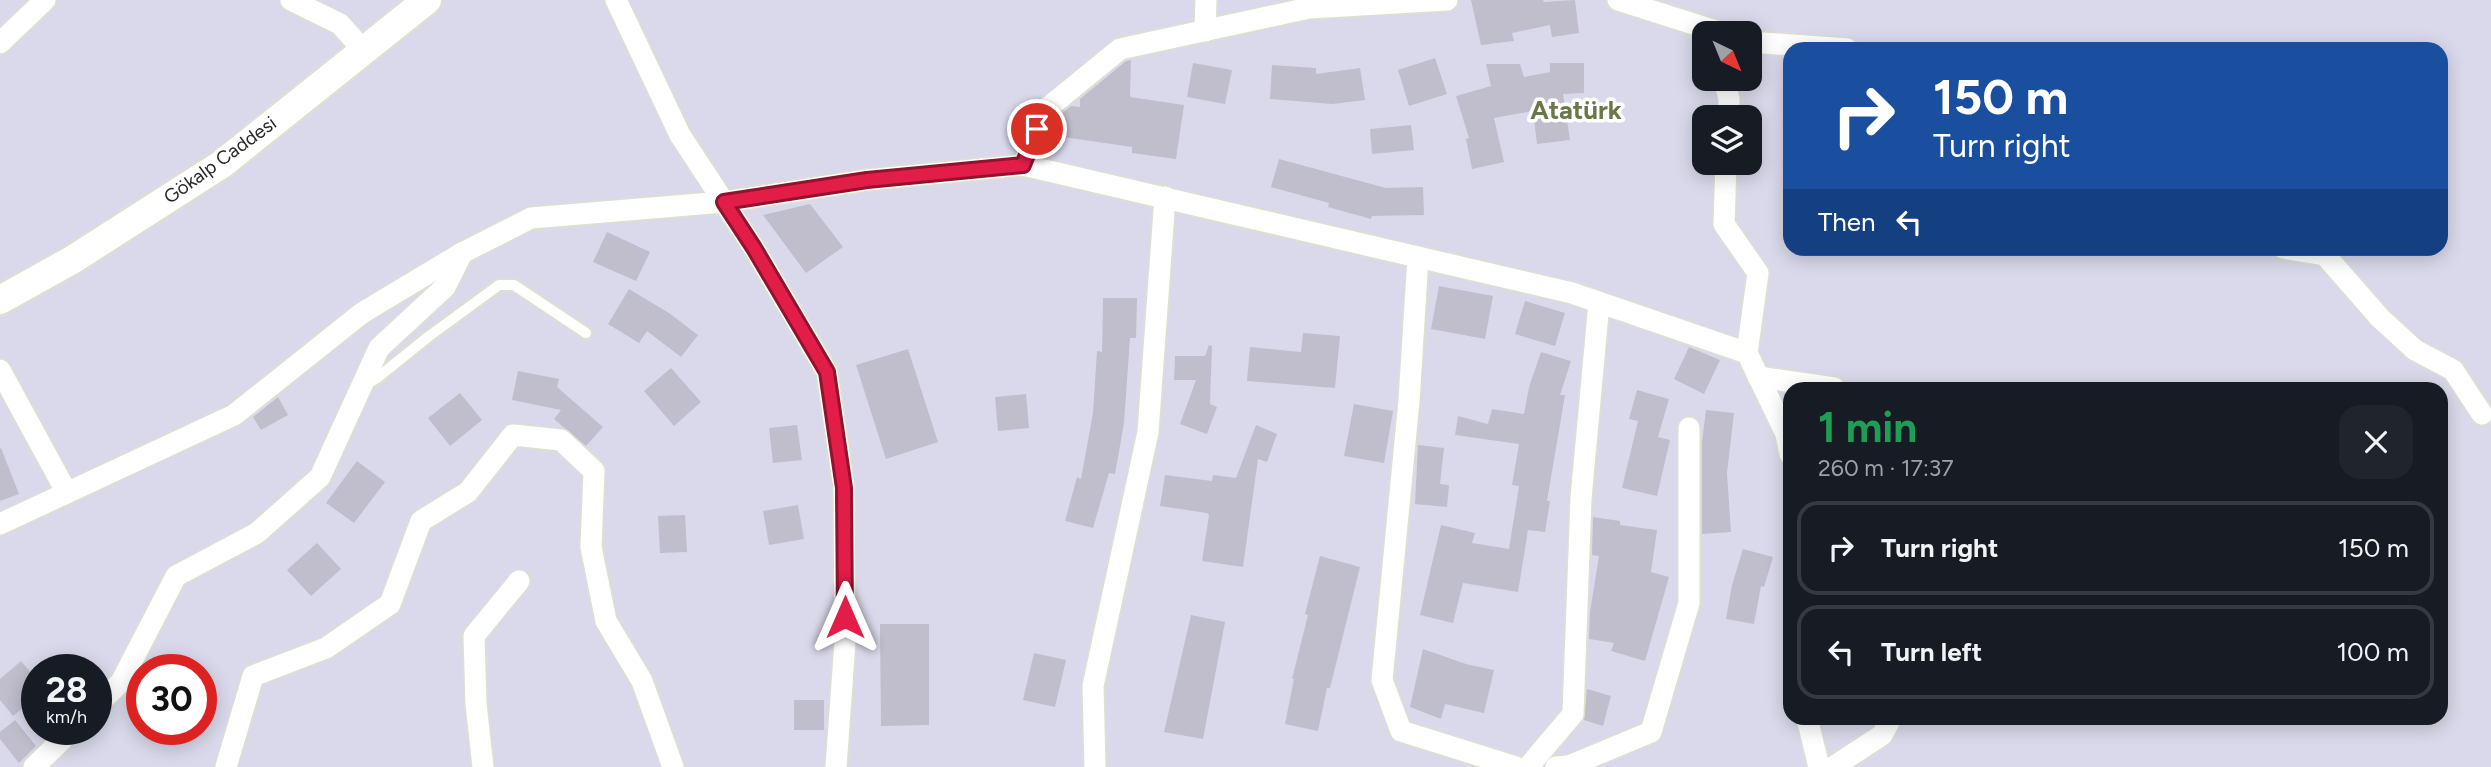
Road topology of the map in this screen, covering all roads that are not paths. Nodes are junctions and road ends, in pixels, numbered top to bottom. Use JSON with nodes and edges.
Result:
{"nodes":[{"id":1,"x":45,"y":0,"type":"edge"},
{"id":2,"x":291,"y":0,"type":"edge"},
{"id":3,"x":427,"y":0,"type":"edge"},
{"id":4,"x":616,"y":0,"type":"edge"},
{"id":5,"x":1206,"y":0,"type":"edge"},
{"id":6,"x":1447,"y":0,"type":"edge"},
{"id":7,"x":1618,"y":0,"type":"edge"},
{"id":8,"x":1692,"y":24,"type":"edge"},
{"id":9,"x":1205,"y":31,"type":"junction"},
{"id":10,"x":0,"y":43,"type":"edge"},
{"id":11,"x":1762,"y":43,"type":"edge"},
{"id":12,"x":1783,"y":44,"type":"edge"},
{"id":13,"x":364,"y":51,"type":"junction"},
{"id":14,"x":1023,"y":165,"type":"junction"},
{"id":15,"x":1726,"y":175,"type":"edge"},
{"id":16,"x":1165,"y":197,"type":"junction"},
{"id":17,"x":724,"y":202,"type":"junction"},
{"id":18,"x":462,"y":253,"type":"junction"},
{"id":19,"x":2326,"y":256,"type":"edge"},
{"id":20,"x":1418,"y":257,"type":"junction"},
{"id":21,"x":0,"y":300,"type":"edge"},
{"id":22,"x":1600,"y":303,"type":"junction"},
{"id":23,"x":586,"y":333,"type":"dead end"},
{"id":24,"x":1747,"y":353,"type":"junction"},
{"id":25,"x":0,"y":370,"type":"edge"},
{"id":26,"x":1758,"y":377,"type":"junction"},
{"id":27,"x":1793,"y":382,"type":"edge"},
{"id":28,"x":361,"y":387,"type":"junction"},
{"id":29,"x":2482,"y":414,"type":"dead end"},
{"id":30,"x":1689,"y":428,"type":"dead end"},
{"id":31,"x":1783,"y":428,"type":"edge"},
{"id":32,"x":67,"y":493,"type":"junction"},
{"id":33,"x":0,"y":524,"type":"edge"},
{"id":34,"x":519,"y":581,"type":"dead end"},
{"id":35,"x":112,"y":691,"type":"edge"},
{"id":36,"x":1809,"y":725,"type":"edge"},
{"id":37,"x":1887,"y":725,"type":"edge"},
{"id":38,"x":57,"y":745,"type":"edge"},
{"id":39,"x":478,"y":763,"type":"edge"},
{"id":40,"x":34,"y":767,"type":"edge"},
{"id":41,"x":226,"y":767,"type":"edge"},
{"id":42,"x":673,"y":767,"type":"edge"},
{"id":43,"x":836,"y":767,"type":"edge"},
{"id":44,"x":1095,"y":767,"type":"edge"},
{"id":45,"x":1516,"y":767,"type":"edge"},
{"id":46,"x":1528,"y":767,"type":"edge"},
{"id":47,"x":1556,"y":767,"type":"edge"},
{"id":48,"x":1819,"y":767,"type":"edge"},
{"id":49,"x":1833,"y":767,"type":"edge"}],
"edges":[{"from":1,"to":10,"type":"street"},
{"from":2,"to":13,"type":"street"},
{"from":3,"to":13,"type":"street","name":"Gökalp Caddesi"},
{"from":4,"to":17,"type":"street"},
{"from":5,"to":9,"type":"street"},
{"from":6,"to":9,"type":"street"},
{"from":7,"to":8,"type":"street"},
{"from":9,"to":14,"type":"street"},
{"from":11,"to":12,"type":"street"},
{"from":13,"to":21,"type":"street","name":"Gökalp Caddesi"},
{"from":14,"to":16,"type":"street"},
{"from":14,"to":17,"type":"street"},
{"from":15,"to":24,"type":"street"},
{"from":16,"to":20,"type":"street"},
{"from":16,"to":44,"type":"street"},
{"from":17,"to":18,"type":"street"},
{"from":17,"to":43,"type":"street"},
{"from":18,"to":28,"type":"street"},
{"from":18,"to":32,"type":"street"},
{"from":19,"to":29,"type":"street"},
{"from":20,"to":22,"type":"street"},
{"from":20,"to":45,"type":"street"},
{"from":22,"to":24,"type":"street"},
{"from":22,"to":46,"type":"street"},
{"from":23,"to":28,"type":"lane"},
{"from":24,"to":26,"type":"street"},
{"from":25,"to":32,"type":"street"},
{"from":26,"to":27,"type":"street"},
{"from":26,"to":31,"type":"street"},
{"from":28,"to":35,"type":"street"},
{"from":30,"to":47,"type":"street"},
{"from":32,"to":33,"type":"street"},
{"from":34,"to":39,"type":"street"},
{"from":36,"to":48,"type":"street"},
{"from":37,"to":49,"type":"street"},
{"from":38,"to":40,"type":"street"},
{"from":41,"to":42,"type":"street"}]}
